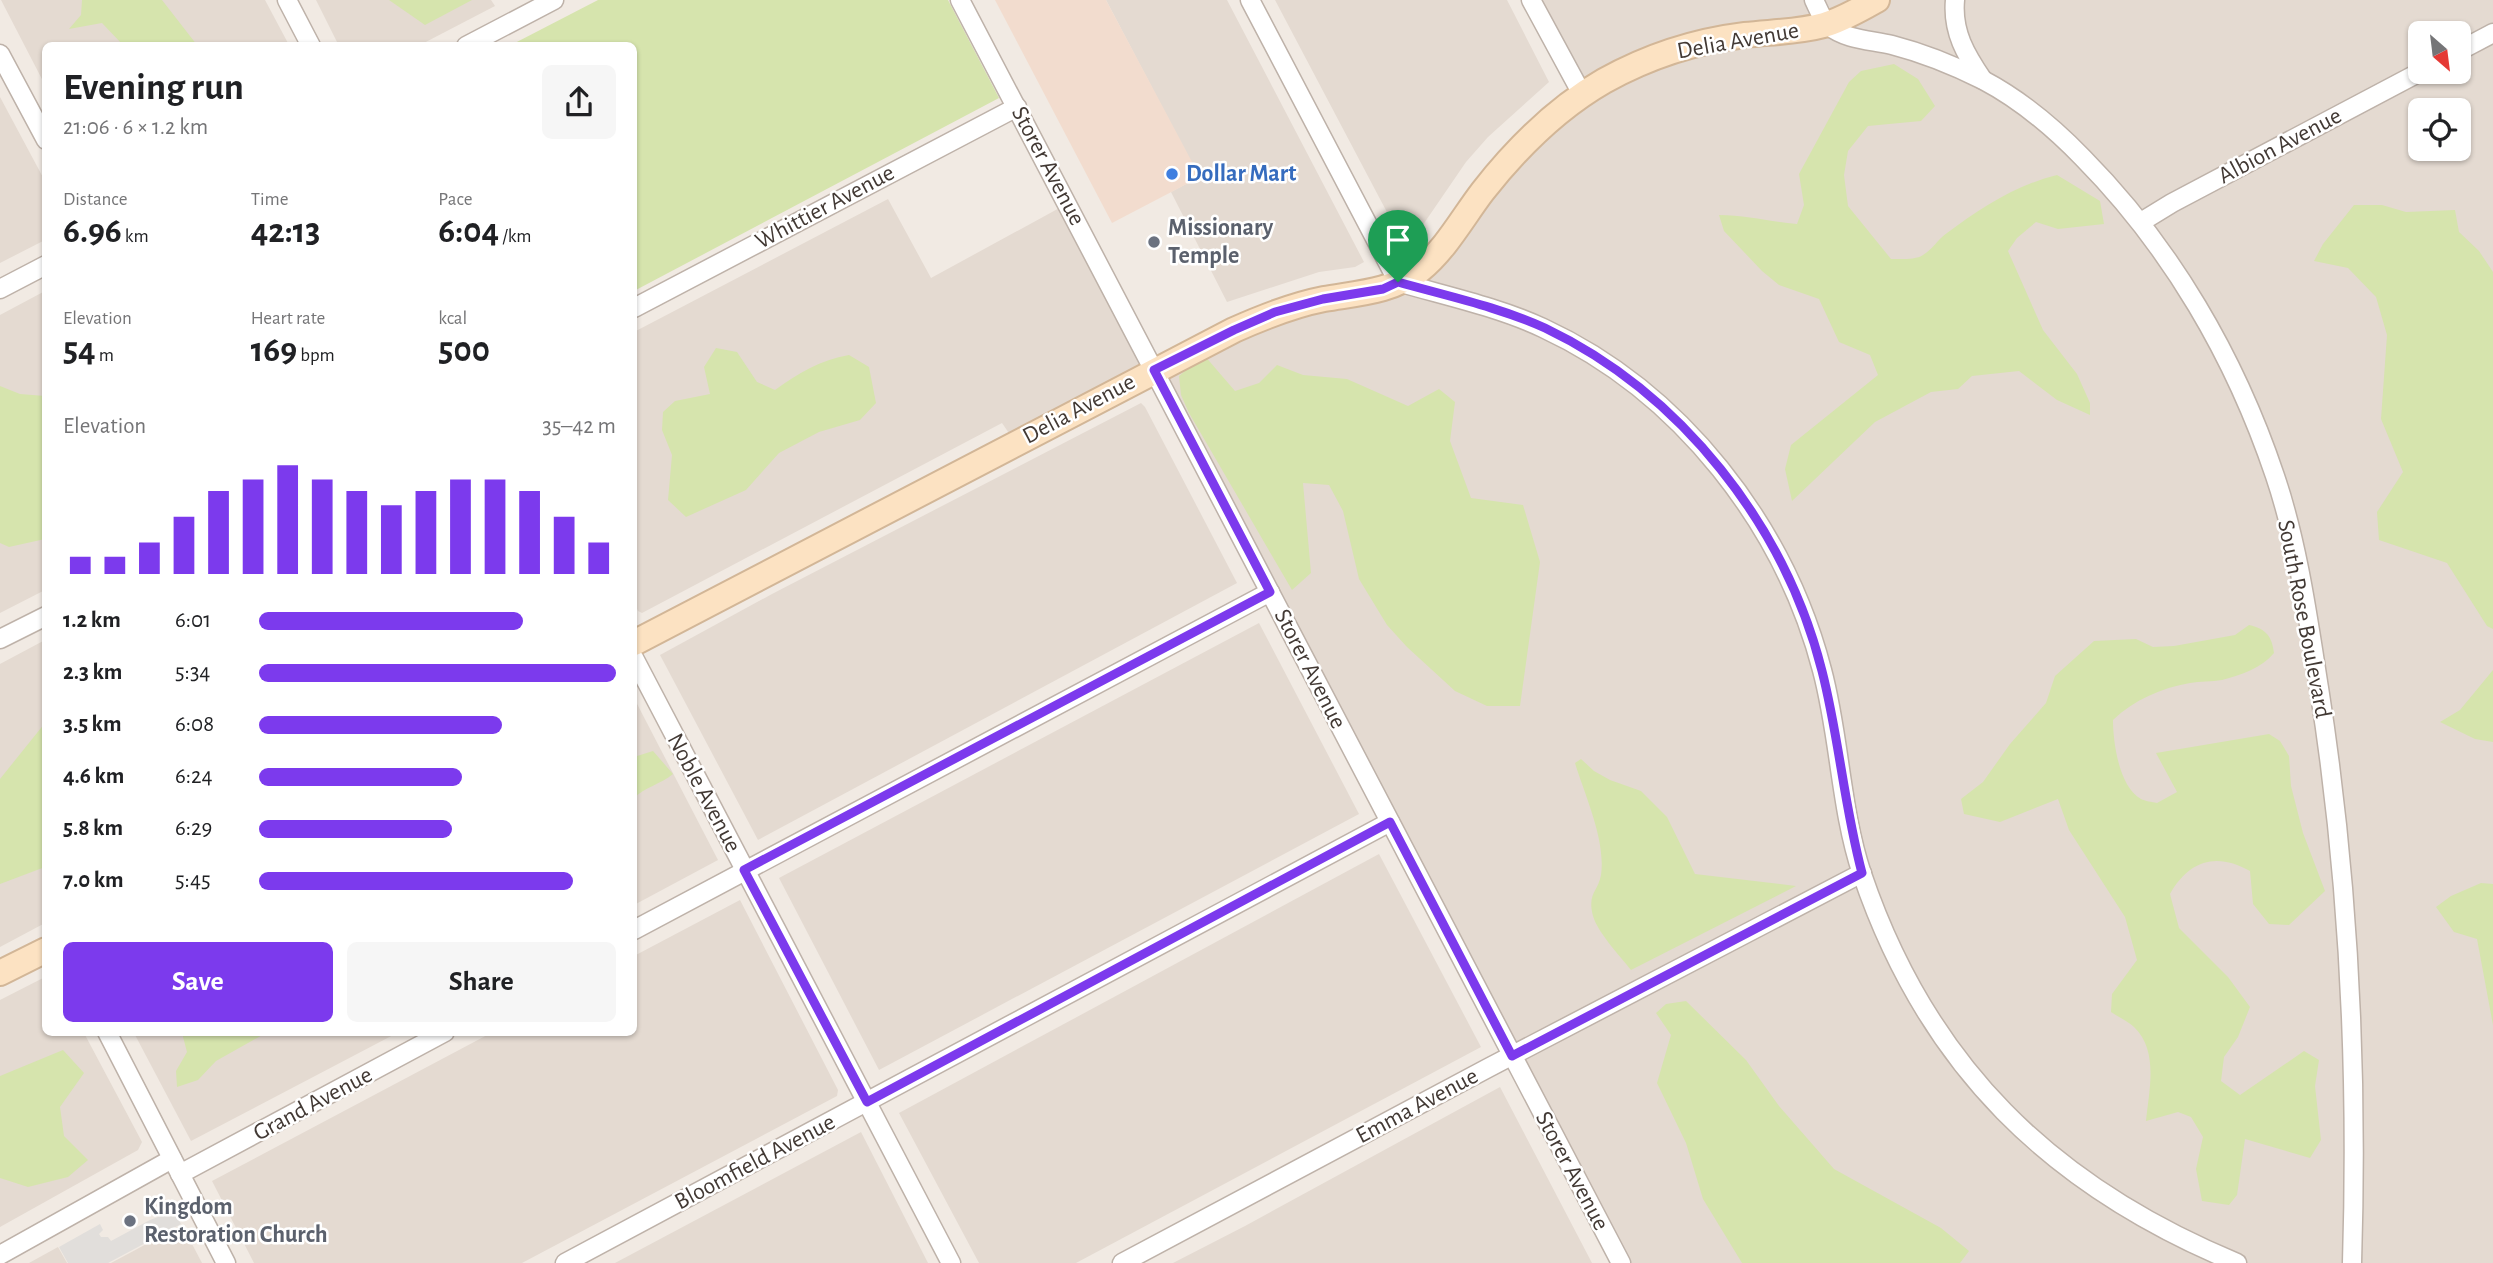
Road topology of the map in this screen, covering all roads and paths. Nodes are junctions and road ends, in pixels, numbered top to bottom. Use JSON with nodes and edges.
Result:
{"nodes":[{"id":1,"x":288,"y":0,"type":"edge"},
{"id":2,"x":554,"y":0,"type":"edge"},
{"id":3,"x":960,"y":0,"type":"edge"},
{"id":4,"x":1250,"y":0,"type":"edge"},
{"id":5,"x":1531,"y":0,"type":"edge"},
{"id":6,"x":1814,"y":0,"type":"edge"},
{"id":7,"x":1877,"y":0,"type":"edge"},
{"id":8,"x":1955,"y":0,"type":"edge"},
{"id":9,"x":1826,"y":24,"type":"junction"},
{"id":10,"x":2493,"y":33,"type":"edge"},
{"id":11,"x":309,"y":42,"type":"edge"},
{"id":12,"x":474,"y":42,"type":"edge"},
{"id":13,"x":2471,"y":45,"type":"edge"},
{"id":14,"x":0,"y":54,"type":"edge"},
{"id":15,"x":2408,"y":78,"type":"edge"},
{"id":16,"x":1983,"y":80,"type":"junction"},
{"id":17,"x":1583,"y":96,"type":"junction"},
{"id":18,"x":1017,"y":107,"type":"junction"},
{"id":19,"x":42,"y":133,"type":"edge"},
{"id":20,"x":2141,"y":222,"type":"junction"},
{"id":21,"x":42,"y":267,"type":"edge"},
{"id":22,"x":1398,"y":282,"type":"junction"},
{"id":23,"x":0,"y":289,"type":"edge"},
{"id":24,"x":637,"y":306,"type":"edge"},
{"id":25,"x":1154,"y":370,"type":"junction"},
{"id":26,"x":1270,"y":592,"type":"junction"},
{"id":27,"x":42,"y":618,"type":"edge"},
{"id":28,"x":0,"y":639,"type":"edge"},
{"id":29,"x":637,"y":641,"type":"edge"},
{"id":30,"x":637,"y":664,"type":"edge"},
{"id":31,"x":1390,"y":822,"type":"junction"},
{"id":32,"x":744,"y":870,"type":"junction"},
{"id":33,"x":1862,"y":873,"type":"junction"},
{"id":34,"x":637,"y":928,"type":"edge"},
{"id":35,"x":42,"y":952,"type":"edge"},
{"id":36,"x":0,"y":973,"type":"edge"},
{"id":37,"x":109,"y":1036,"type":"edge"},
{"id":38,"x":437,"y":1036,"type":"edge"},
{"id":39,"x":1512,"y":1056,"type":"junction"},
{"id":40,"x":867,"y":1102,"type":"junction"},
{"id":41,"x":176,"y":1166,"type":"junction"},
{"id":42,"x":0,"y":1255,"type":"edge"},
{"id":43,"x":226,"y":1263,"type":"edge"},
{"id":44,"x":565,"y":1263,"type":"edge"},
{"id":45,"x":951,"y":1263,"type":"edge"},
{"id":46,"x":1122,"y":1263,"type":"edge"},
{"id":47,"x":1621,"y":1263,"type":"edge"},
{"id":48,"x":2237,"y":1263,"type":"edge"},
{"id":49,"x":2352,"y":1263,"type":"edge"}],
"edges":[{"from":1,"to":11,"type":"street"},
{"from":2,"to":12,"type":"street"},
{"from":3,"to":18,"type":"street","name":"Storer Avenue"},
{"from":4,"to":22,"type":"street"},
{"from":5,"to":17,"type":"street"},
{"from":6,"to":9,"type":"street"},
{"from":7,"to":9,"type":"street","name":"Delia Avenue"},
{"from":8,"to":16,"type":"street","name":"South Rose Boulevard"},
{"from":9,"to":16,"type":"street","name":"South Rose Boulevard"},
{"from":9,"to":17,"type":"street","name":"Delia Avenue"},
{"from":10,"to":13,"type":"street"},
{"from":14,"to":19,"type":"street"},
{"from":15,"to":20,"type":"street","name":"Albion Avenue"},
{"from":16,"to":20,"type":"street","name":"South Rose Boulevard"},
{"from":17,"to":22,"type":"street","name":"Delia Avenue"},
{"from":18,"to":24,"type":"street","name":"Whittier Avenue"},
{"from":18,"to":25,"type":"street","name":"Storer Avenue"},
{"from":20,"to":49,"type":"street","name":"South Rose Boulevard"},
{"from":21,"to":23,"type":"street"},
{"from":22,"to":25,"type":"street","name":"Delia Avenue"},
{"from":22,"to":33,"type":"street"},
{"from":25,"to":26,"type":"street","name":"Storer Avenue"},
{"from":25,"to":29,"type":"street","name":"Delia Avenue"},
{"from":26,"to":31,"type":"street","name":"Storer Avenue"},
{"from":26,"to":32,"type":"street"},
{"from":27,"to":28,"type":"street"},
{"from":30,"to":32,"type":"street","name":"Noble Avenue"},
{"from":31,"to":39,"type":"street","name":"Storer Avenue"},
{"from":31,"to":40,"type":"street","name":"Bloomfield Avenue"},
{"from":32,"to":34,"type":"street"},
{"from":32,"to":40,"type":"street","name":"Noble Avenue"},
{"from":33,"to":39,"type":"street","name":"Emma Avenue"},
{"from":33,"to":48,"type":"street"},
{"from":35,"to":36,"type":"street"},
{"from":37,"to":41,"type":"street"},
{"from":38,"to":41,"type":"street","name":"Grand Avenue"},
{"from":39,"to":46,"type":"street","name":"Emma Avenue"},
{"from":39,"to":47,"type":"street","name":"Storer Avenue"},
{"from":40,"to":44,"type":"street","name":"Bloomfield Avenue"},
{"from":40,"to":45,"type":"street","name":"Noble Avenue"},
{"from":41,"to":42,"type":"street","name":"Grand Avenue"},
{"from":41,"to":43,"type":"street"}]}
